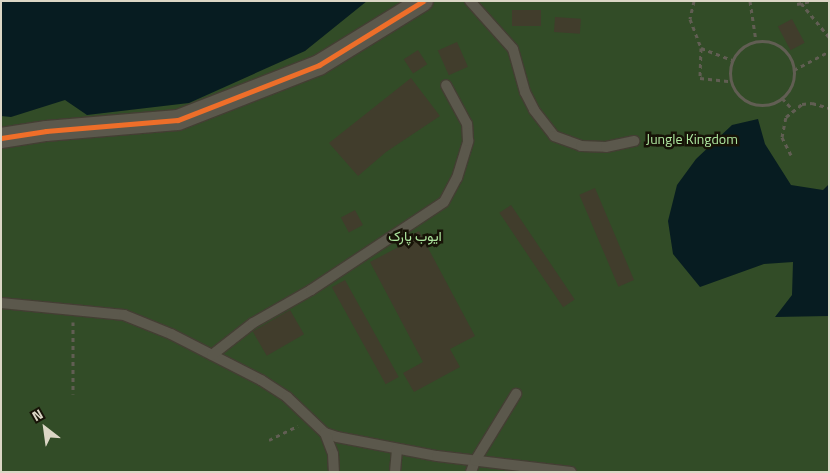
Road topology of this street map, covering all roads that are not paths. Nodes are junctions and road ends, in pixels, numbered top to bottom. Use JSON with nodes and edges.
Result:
{"nodes":[{"id":1,"x":423,"y":1,"type":"edge"},
{"id":2,"x":470,"y":1,"type":"edge"},
{"id":3,"x":446,"y":85,"type":"dead end"},
{"id":4,"x":1,"y":138,"type":"edge"},
{"id":5,"x":634,"y":141,"type":"dead end"},
{"id":6,"x":1,"y":303,"type":"edge"},
{"id":7,"x":212,"y":355,"type":"junction"},
{"id":8,"x":516,"y":394,"type":"dead end"},
{"id":9,"x":325,"y":433,"type":"junction"},
{"id":10,"x":397,"y":449,"type":"junction"},
{"id":11,"x":475,"y":460,"type":"junction"},
{"id":12,"x":334,"y":472,"type":"edge"},
{"id":13,"x":395,"y":472,"type":"edge"},
{"id":14,"x":472,"y":472,"type":"edge"},
{"id":15,"x":571,"y":472,"type":"edge"}],
"edges":[{"from":1,"to":4,"type":"street"},
{"from":2,"to":5,"type":"lane"},
{"from":3,"to":7,"type":"lane"},
{"from":6,"to":7,"type":"lane"},
{"from":7,"to":9,"type":"lane"},
{"from":8,"to":11,"type":"lane"},
{"from":9,"to":10,"type":"lane"},
{"from":9,"to":12,"type":"lane"},
{"from":10,"to":11,"type":"lane"},
{"from":10,"to":13,"type":"lane"},
{"from":11,"to":14,"type":"lane"},
{"from":11,"to":15,"type":"lane"}]}
